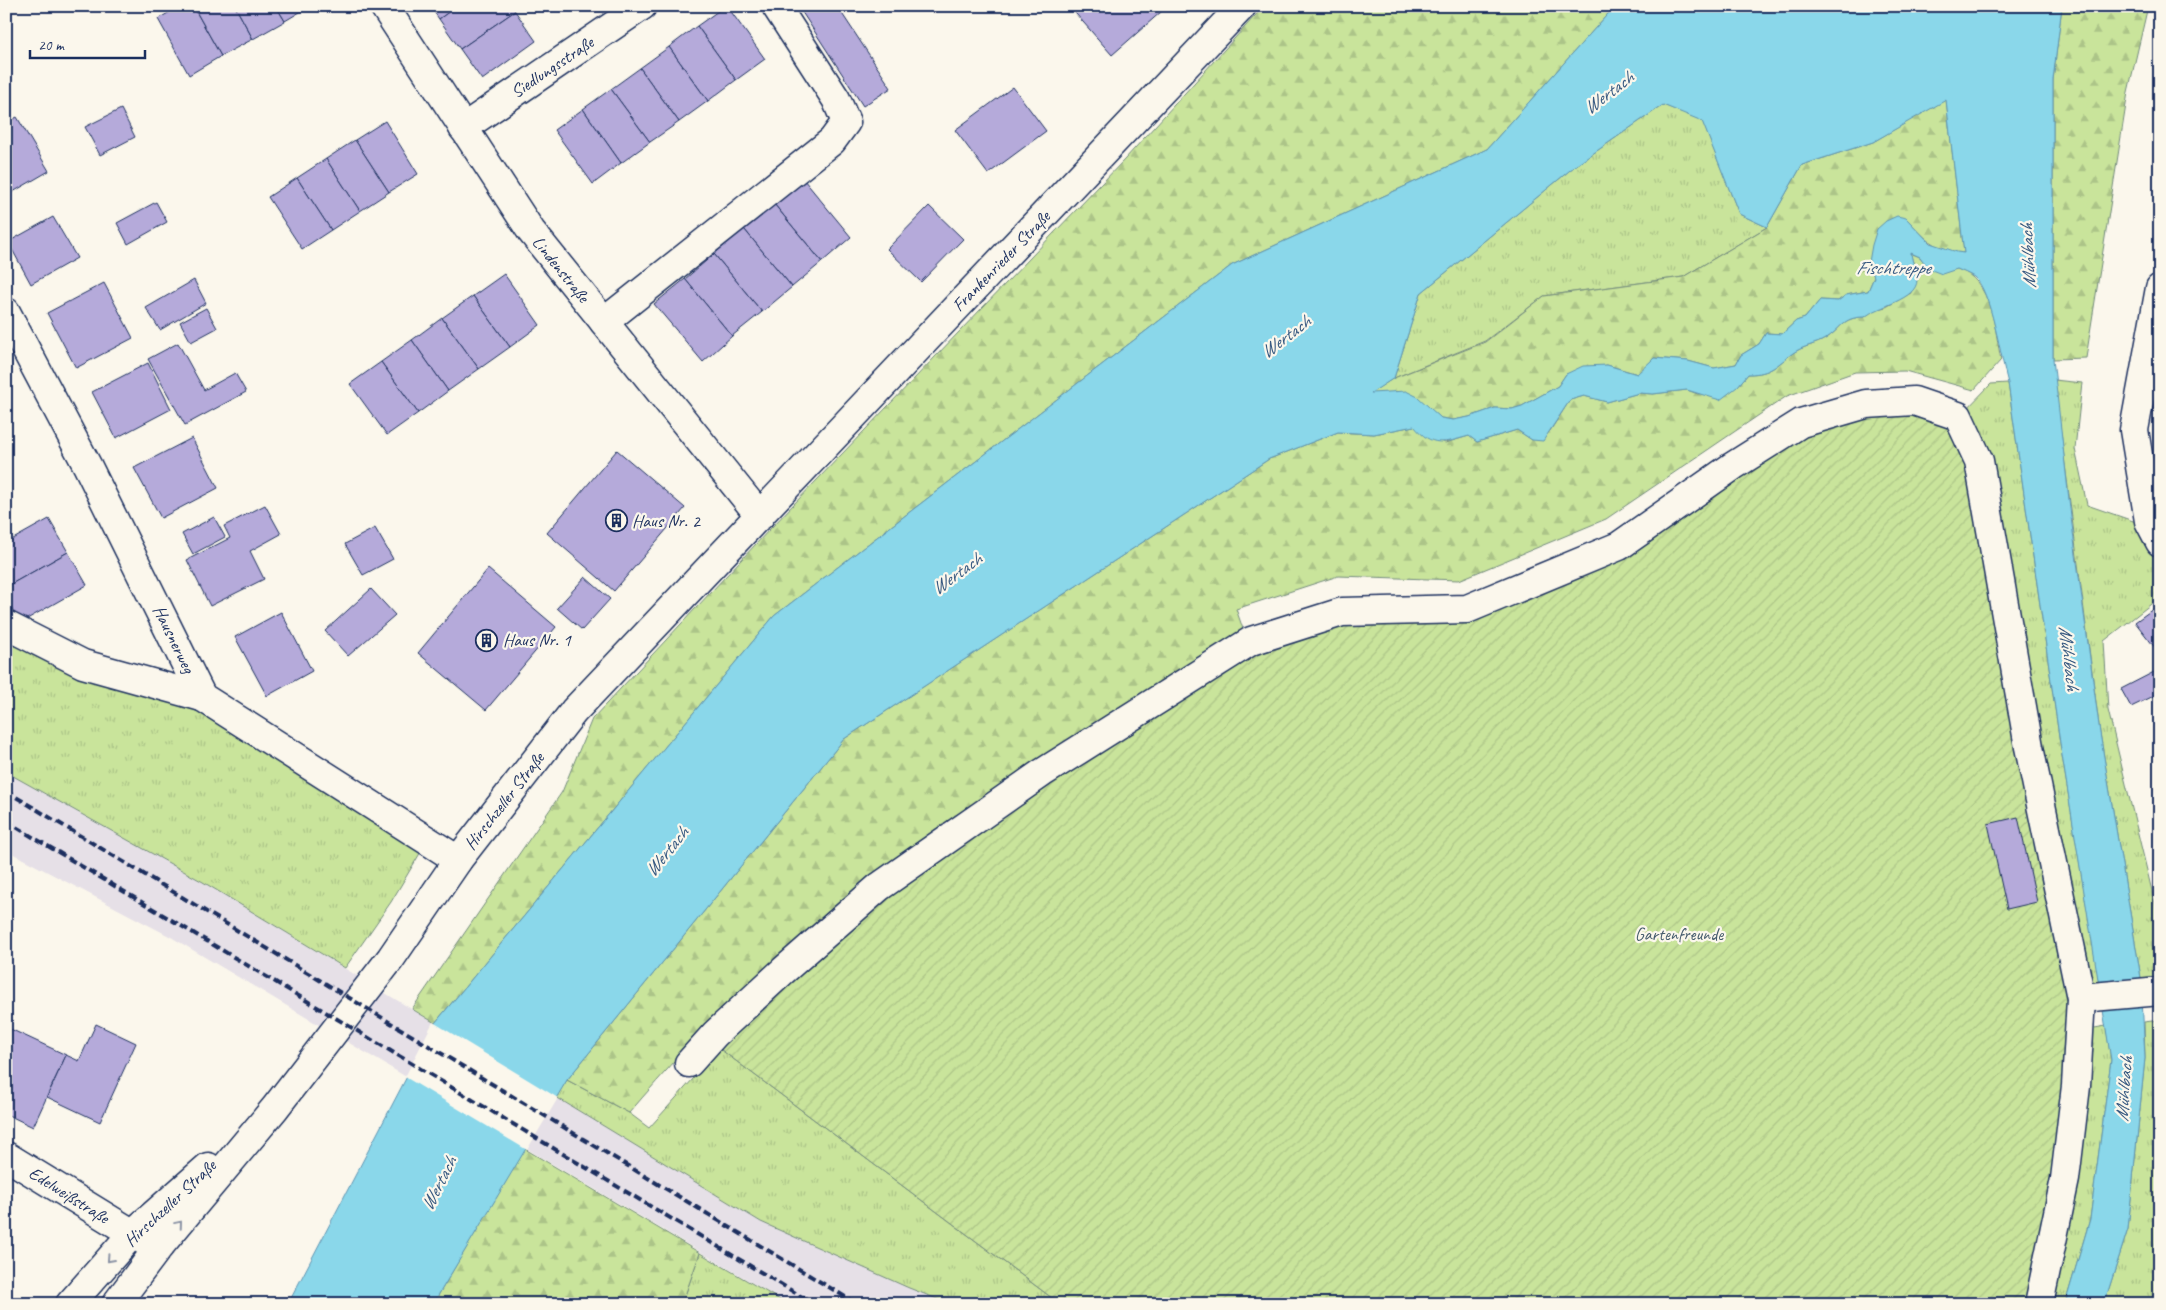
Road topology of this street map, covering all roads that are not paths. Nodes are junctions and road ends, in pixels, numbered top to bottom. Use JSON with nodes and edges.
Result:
{"nodes":[{"id":1,"x":384,"y":6,"type":"edge"},
{"id":2,"x":642,"y":6,"type":"edge"},
{"id":3,"x":776,"y":6,"type":"edge"},
{"id":4,"x":1242,"y":6,"type":"edge"},
{"id":5,"x":463,"y":128,"type":"junction"},
{"id":6,"x":2160,"y":288,"type":"edge"},
{"id":7,"x":6,"y":312,"type":"edge"},
{"id":8,"x":604,"y":322,"type":"junction"},
{"id":9,"x":760,"y":516,"type":"junction"},
{"id":10,"x":2160,"y":542,"type":"edge"},
{"id":11,"x":6,"y":625,"type":"edge"},
{"id":12,"x":202,"y":697,"type":"junction"},
{"id":13,"x":458,"y":860,"type":"junction"},
{"id":14,"x":2160,"y":991,"type":"edge"},
{"id":15,"x":2091,"y":998,"type":"junction"},
{"id":16,"x":689,"y":1063,"type":"dead end"},
{"id":17,"x":275,"y":1108,"type":"junction"},
{"id":18,"x":6,"y":1156,"type":"edge"},
{"id":19,"x":132,"y":1234,"type":"junction"},
{"id":20,"x":158,"y":1248,"type":"junction"},
{"id":21,"x":70,"y":1304,"type":"edge"},
{"id":22,"x":116,"y":1304,"type":"edge"},
{"id":23,"x":2040,"y":1304,"type":"edge"}],
"edges":[{"from":1,"to":5,"type":"street","name":"Lindenstraße"},
{"from":2,"to":5,"type":"street","name":"Siedlungsstraße"},
{"from":3,"to":8,"type":"street"},
{"from":4,"to":9,"type":"street","name":"Frankenrieder Straße"},
{"from":5,"to":8,"type":"street","name":"Lindenstraße"},
{"from":6,"to":10,"type":"street"},
{"from":7,"to":12,"type":"street","name":"Hausnerweg"},
{"from":8,"to":9,"type":"street","name":"Lindenstraße"},
{"from":9,"to":13,"type":"street","name":"Hirschzeller Straße"},
{"from":11,"to":12,"type":"street"},
{"from":12,"to":13,"type":"street"},
{"from":13,"to":17,"type":"street","name":"Hirschzeller Straße"},
{"from":14,"to":15,"type":"street"},
{"from":15,"to":16,"type":"street"},
{"from":15,"to":23,"type":"street"},
{"from":17,"to":19,"type":"street","name":"Hirschzeller Straße"},
{"from":20,"to":17,"type":"street","name":"Hirschzeller Straße","one_way":true},
{"from":18,"to":19,"type":"street","name":"Edelweißstraße"},
{"from":19,"to":20,"type":"street","name":"Edelweißstraße"},
{"from":19,"to":21,"type":"street","name":"Hirschzeller Straße","one_way":true},
{"from":20,"to":22,"type":"street","name":"Hirschzeller Straße"}]}
